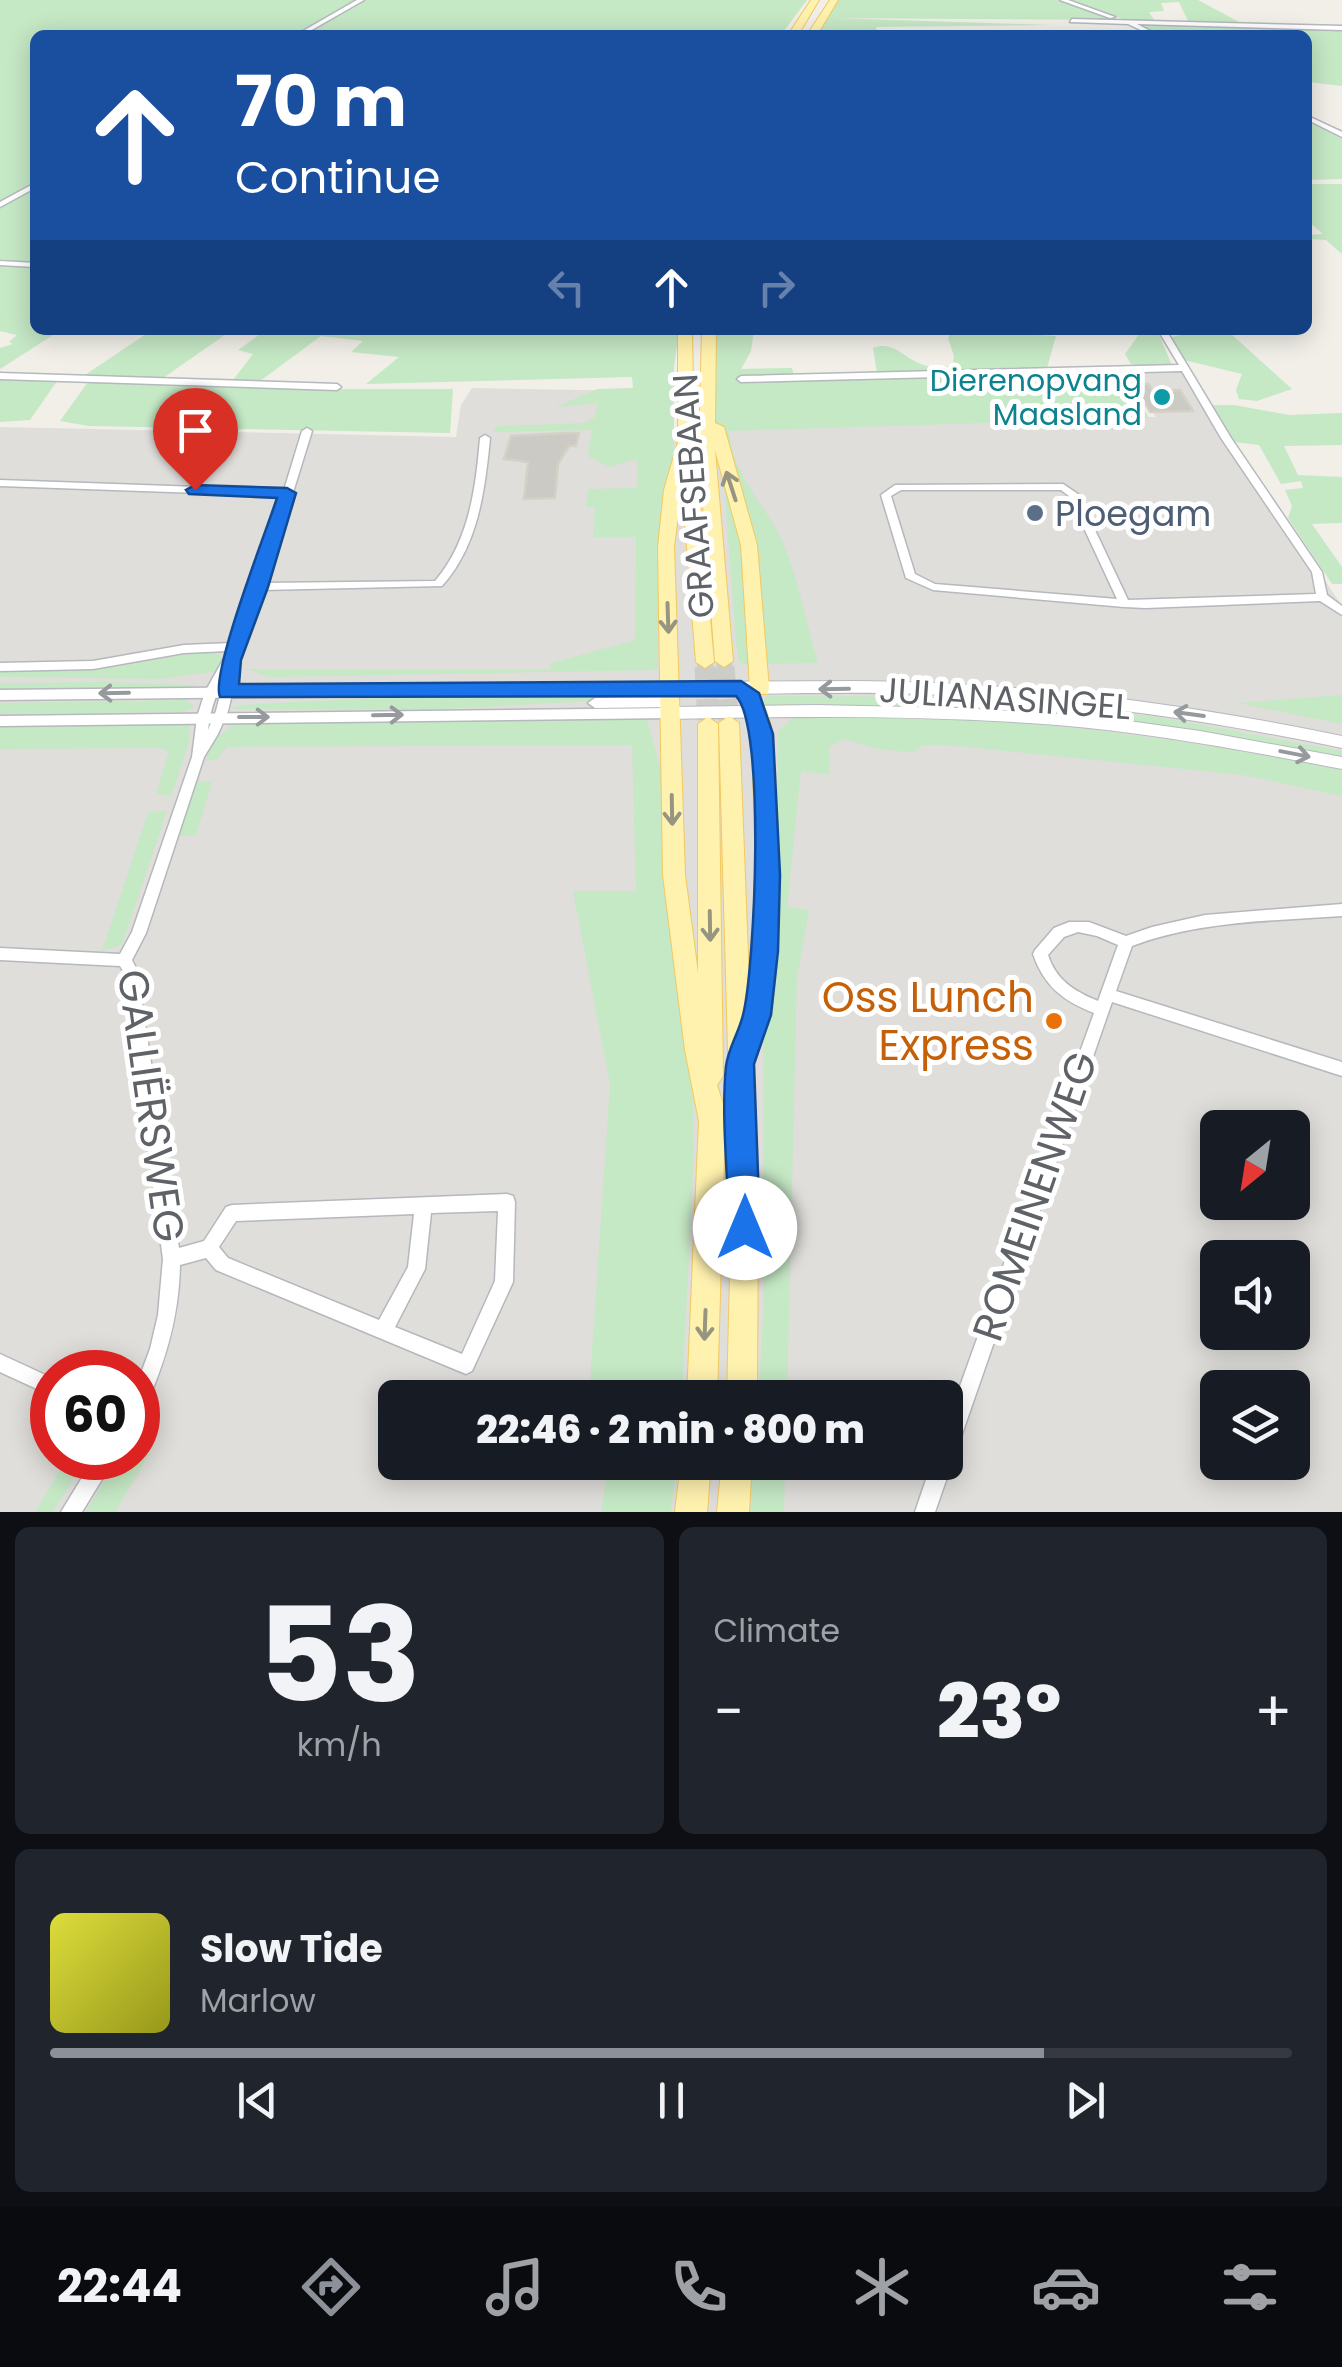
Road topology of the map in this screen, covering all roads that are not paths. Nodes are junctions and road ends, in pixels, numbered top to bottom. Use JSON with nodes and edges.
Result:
{"nodes":[{"id":1,"x":361,"y":0,"type":"edge"},
{"id":2,"x":816,"y":0,"type":"edge"},
{"id":3,"x":834,"y":0,"type":"edge"},
{"id":4,"x":1064,"y":0,"type":"edge"},
{"id":5,"x":1072,"y":21,"type":"dead end"},
{"id":6,"x":1123,"y":21,"type":"junction"},
{"id":7,"x":1342,"y":28,"type":"edge"},
{"id":8,"x":308,"y":30,"type":"edge"},
{"id":9,"x":796,"y":30,"type":"edge"},
{"id":10,"x":815,"y":30,"type":"edge"},
{"id":11,"x":1144,"y":30,"type":"edge"},
{"id":12,"x":1312,"y":120,"type":"edge"},
{"id":13,"x":1342,"y":135,"type":"edge"},
{"id":14,"x":30,"y":188,"type":"edge"},
{"id":15,"x":0,"y":205,"type":"edge"},
{"id":16,"x":0,"y":262,"type":"edge"},
{"id":17,"x":30,"y":265,"type":"edge"},
{"id":18,"x":685,"y":335,"type":"edge"},
{"id":19,"x":709,"y":335,"type":"edge"},
{"id":20,"x":1165,"y":335,"type":"edge"},
{"id":21,"x":1184,"y":368,"type":"junction"},
{"id":22,"x":0,"y":376,"type":"edge"},
{"id":23,"x":741,"y":379,"type":"dead end"},
{"id":24,"x":336,"y":386,"type":"dead end"},
{"id":25,"x":707,"y":402,"type":"junction"},
{"id":26,"x":307,"y":431,"type":"dead end"},
{"id":27,"x":484,"y":438,"type":"dead end"},
{"id":28,"x":686,"y":442,"type":"junction"},
{"id":29,"x":0,"y":483,"type":"edge"},
{"id":30,"x":287,"y":493,"type":"junction"},
{"id":31,"x":258,"y":587,"type":"junction"},
{"id":32,"x":1322,"y":597,"type":"junction"},
{"id":33,"x":1124,"y":603,"type":"junction"},
{"id":34,"x":1342,"y":611,"type":"edge"},
{"id":35,"x":233,"y":654,"type":"junction"},
{"id":36,"x":705,"y":662,"type":"tunnel mouth"},
{"id":37,"x":724,"y":662,"type":"tunnel mouth"},
{"id":38,"x":0,"y":667,"type":"edge"},
{"id":39,"x":219,"y":692,"type":"junction"},
{"id":40,"x":0,"y":694,"type":"edge"},
{"id":41,"x":753,"y":697,"type":"junction"},
{"id":42,"x":670,"y":701,"type":"junction"},
{"id":43,"x":210,"y":717,"type":"junction"},
{"id":44,"x":0,"y":720,"type":"edge"},
{"id":45,"x":1342,"y":742,"type":"edge"},
{"id":46,"x":1342,"y":763,"type":"edge"},
{"id":47,"x":1342,"y":910,"type":"edge"},
{"id":48,"x":1126,"y":942,"type":"junction"},
{"id":49,"x":0,"y":954,"type":"edge"},
{"id":50,"x":124,"y":960,"type":"junction"},
{"id":51,"x":1104,"y":1002,"type":"junction"},
{"id":52,"x":740,"y":1064,"type":"junction"},
{"id":53,"x":1342,"y":1069,"type":"edge"},
{"id":54,"x":712,"y":1123,"type":"junction"},
{"id":55,"x":424,"y":1206,"type":"junction"},
{"id":56,"x":209,"y":1248,"type":"junction"},
{"id":57,"x":172,"y":1259,"type":"junction"},
{"id":58,"x":384,"y":1330,"type":"junction"},
{"id":59,"x":160,"y":1355,"type":"edge"},
{"id":60,"x":0,"y":1363,"type":"edge"},
{"id":61,"x":30,"y":1377,"type":"edge"},
{"id":62,"x":703,"y":1380,"type":"edge"},
{"id":63,"x":742,"y":1380,"type":"edge"},
{"id":64,"x":963,"y":1403,"type":"edge"},
{"id":65,"x":91,"y":1480,"type":"edge"},
{"id":66,"x":694,"y":1480,"type":"edge"},
{"id":67,"x":735,"y":1480,"type":"edge"},
{"id":68,"x":936,"y":1480,"type":"edge"},
{"id":69,"x":72,"y":1512,"type":"edge"},
{"id":70,"x":691,"y":1512,"type":"edge"},
{"id":71,"x":733,"y":1512,"type":"edge"},
{"id":72,"x":925,"y":1512,"type":"edge"}],
"edges":[{"from":1,"to":8,"type":"street"},
{"from":2,"to":9,"type":"main road"},
{"from":3,"to":10,"type":"main road"},
{"from":4,"to":6,"type":"street"},
{"from":5,"to":6,"type":"street"},
{"from":6,"to":7,"type":"street"},
{"from":6,"to":11,"type":"street"},
{"from":12,"to":13,"type":"street"},
{"from":14,"to":15,"type":"street"},
{"from":16,"to":17,"type":"street"},
{"from":18,"to":28,"type":"main road","name":"GRAAFSEBAAN"},
{"from":19,"to":25,"type":"main road","name":"GRAAFSEBAAN"},
{"from":20,"to":21,"type":"street"},
{"from":21,"to":23,"type":"street"},
{"from":21,"to":32,"type":"street"},
{"from":22,"to":24,"type":"street"},
{"from":25,"to":37,"type":"main road","name":"GRAAFSEBAAN"},
{"from":41,"to":25,"type":"main road","one_way":true},
{"from":26,"to":30,"type":"street","name":"GALLIËRSWEG"},
{"from":27,"to":31,"type":"street"},
{"from":28,"to":36,"type":"main road","name":"GRAAFSEBAAN"},
{"from":28,"to":42,"type":"main road","one_way":true},
{"from":29,"to":30,"type":"street"},
{"from":30,"to":31,"type":"street","name":"GALLIËRSWEG"},
{"from":31,"to":35,"type":"street","name":"GALLIËRSWEG"},
{"from":32,"to":33,"type":"street"},
{"from":32,"to":34,"type":"street"},
{"from":33,"to":33,"type":"street"},
{"from":35,"to":38,"type":"street"},
{"from":35,"to":39,"type":"street","name":"GALLIËRSWEG"},
{"from":39,"to":40,"type":"street","one_way":true},
{"from":39,"to":42,"type":"street"},
{"from":39,"to":43,"type":"street","name":"GALLIËRSWEG"},
{"from":41,"to":42,"type":"main road","name":"JULIANASINGEL"},
{"from":41,"to":42,"type":"main road"},
{"from":45,"to":41,"type":"main road","name":"JULIANASINGEL","one_way":true},
{"from":41,"to":46,"type":"main road","name":"JULIANASINGEL","one_way":true},
{"from":41,"to":52,"type":"main road"},
{"from":43,"to":42,"type":"street","one_way":true},
{"from":42,"to":54,"type":"main road","one_way":true},
{"from":43,"to":44,"type":"street"},
{"from":43,"to":50,"type":"street","name":"GALLIËRSWEG"},
{"from":47,"to":48,"type":"street"},
{"from":48,"to":51,"type":"street"},
{"from":48,"to":51,"type":"street"},
{"from":49,"to":50,"type":"street"},
{"from":50,"to":57,"type":"street","name":"GALLIËRSWEG"},
{"from":51,"to":53,"type":"street"},
{"from":51,"to":64,"type":"street","name":"ROMEINENWEG"},
{"from":52,"to":54,"type":"main road","one_way":true},
{"from":52,"to":63,"type":"main road"},
{"from":54,"to":62,"type":"main road","one_way":true},
{"from":55,"to":56,"type":"street"},
{"from":55,"to":58,"type":"street"},
{"from":55,"to":58,"type":"street"},
{"from":56,"to":57,"type":"street"},
{"from":56,"to":58,"type":"street"},
{"from":57,"to":59,"type":"street","name":"GALLIËRSWEG"},
{"from":60,"to":61,"type":"street"},
{"from":65,"to":69,"type":"street"},
{"from":66,"to":70,"type":"main road"},
{"from":67,"to":71,"type":"main road"},
{"from":68,"to":72,"type":"street"}]}
